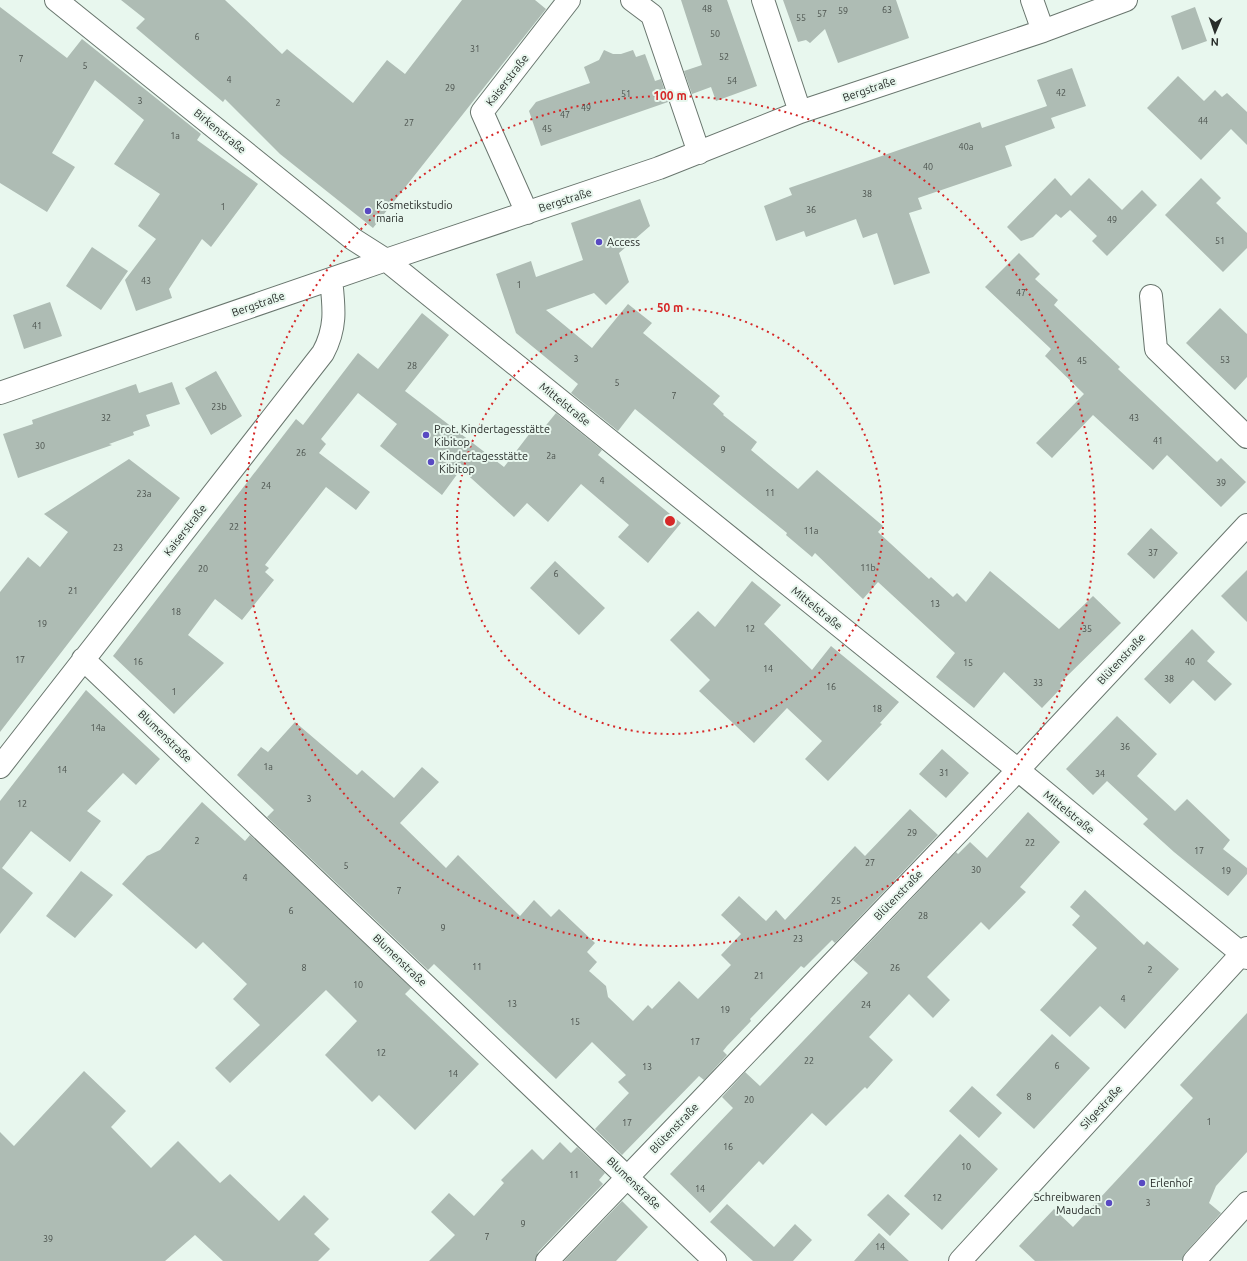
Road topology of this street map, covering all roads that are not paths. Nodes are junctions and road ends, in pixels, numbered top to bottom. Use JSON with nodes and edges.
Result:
{"nodes":[{"id":1,"x":56,"y":0,"type":"edge"},
{"id":2,"x":569,"y":0,"type":"edge"},
{"id":3,"x":632,"y":0,"type":"edge"},
{"id":4,"x":763,"y":0,"type":"edge"},
{"id":5,"x":1032,"y":0,"type":"edge"},
{"id":6,"x":1126,"y":0,"type":"edge"},
{"id":7,"x":1042,"y":30,"type":"junction"},
{"id":8,"x":800,"y":112,"type":"junction"},
{"id":9,"x":699,"y":153,"type":"junction"},
{"id":10,"x":527,"y":213,"type":"junction"},
{"id":11,"x":386,"y":260,"type":"junction"},
{"id":12,"x":331,"y":279,"type":"junction"},
{"id":13,"x":1151,"y":296,"type":"dead end"},
{"id":14,"x":0,"y":393,"type":"edge"},
{"id":15,"x":1247,"y":437,"type":"edge"},
{"id":16,"x":1247,"y":525,"type":"edge"},
{"id":17,"x":84,"y":659,"type":"junction"},
{"id":18,"x":0,"y":767,"type":"edge"},
{"id":19,"x":1018,"y":770,"type":"junction"},
{"id":20,"x":1245,"y":953,"type":"edge"},
{"id":21,"x":628,"y":1177,"type":"junction"},
{"id":22,"x":1247,"y":1203,"type":"edge"},
{"id":23,"x":967,"y":1258,"type":"edge"},
{"id":24,"x":547,"y":1261,"type":"edge"},
{"id":25,"x":715,"y":1261,"type":"edge"},
{"id":26,"x":1194,"y":1261,"type":"edge"}],
"edges":[{"from":1,"to":11,"type":"street","name":"Birkenstraße"},
{"from":2,"to":10,"type":"street","name":"Kaiserstraße"},
{"from":3,"to":9,"type":"street"},
{"from":4,"to":8,"type":"street"},
{"from":5,"to":7,"type":"street"},
{"from":6,"to":7,"type":"street","name":"Bergstraße"},
{"from":7,"to":8,"type":"street","name":"Bergstraße"},
{"from":8,"to":9,"type":"street","name":"Bergstraße"},
{"from":9,"to":10,"type":"street","name":"Bergstraße"},
{"from":10,"to":11,"type":"street","name":"Bergstraße"},
{"from":11,"to":12,"type":"street","name":"Bergstraße"},
{"from":11,"to":19,"type":"street","name":"Mittelstraße"},
{"from":12,"to":14,"type":"street","name":"Bergstraße"},
{"from":12,"to":17,"type":"street","name":"Kaiserstraße"},
{"from":13,"to":15,"type":"street"},
{"from":16,"to":19,"type":"street","name":"Blütenstraße"},
{"from":17,"to":18,"type":"street","name":"Kaiserstraße"},
{"from":17,"to":21,"type":"street","name":"Blumenstraße"},
{"from":19,"to":20,"type":"street","name":"Mittelstraße"},
{"from":19,"to":21,"type":"street","name":"Blütenstraße"},
{"from":20,"to":23,"type":"street","name":"Silgestraße"},
{"from":21,"to":24,"type":"street","name":"Blütenstraße"},
{"from":21,"to":25,"type":"street","name":"Blumenstraße"},
{"from":22,"to":26,"type":"street"}]}
